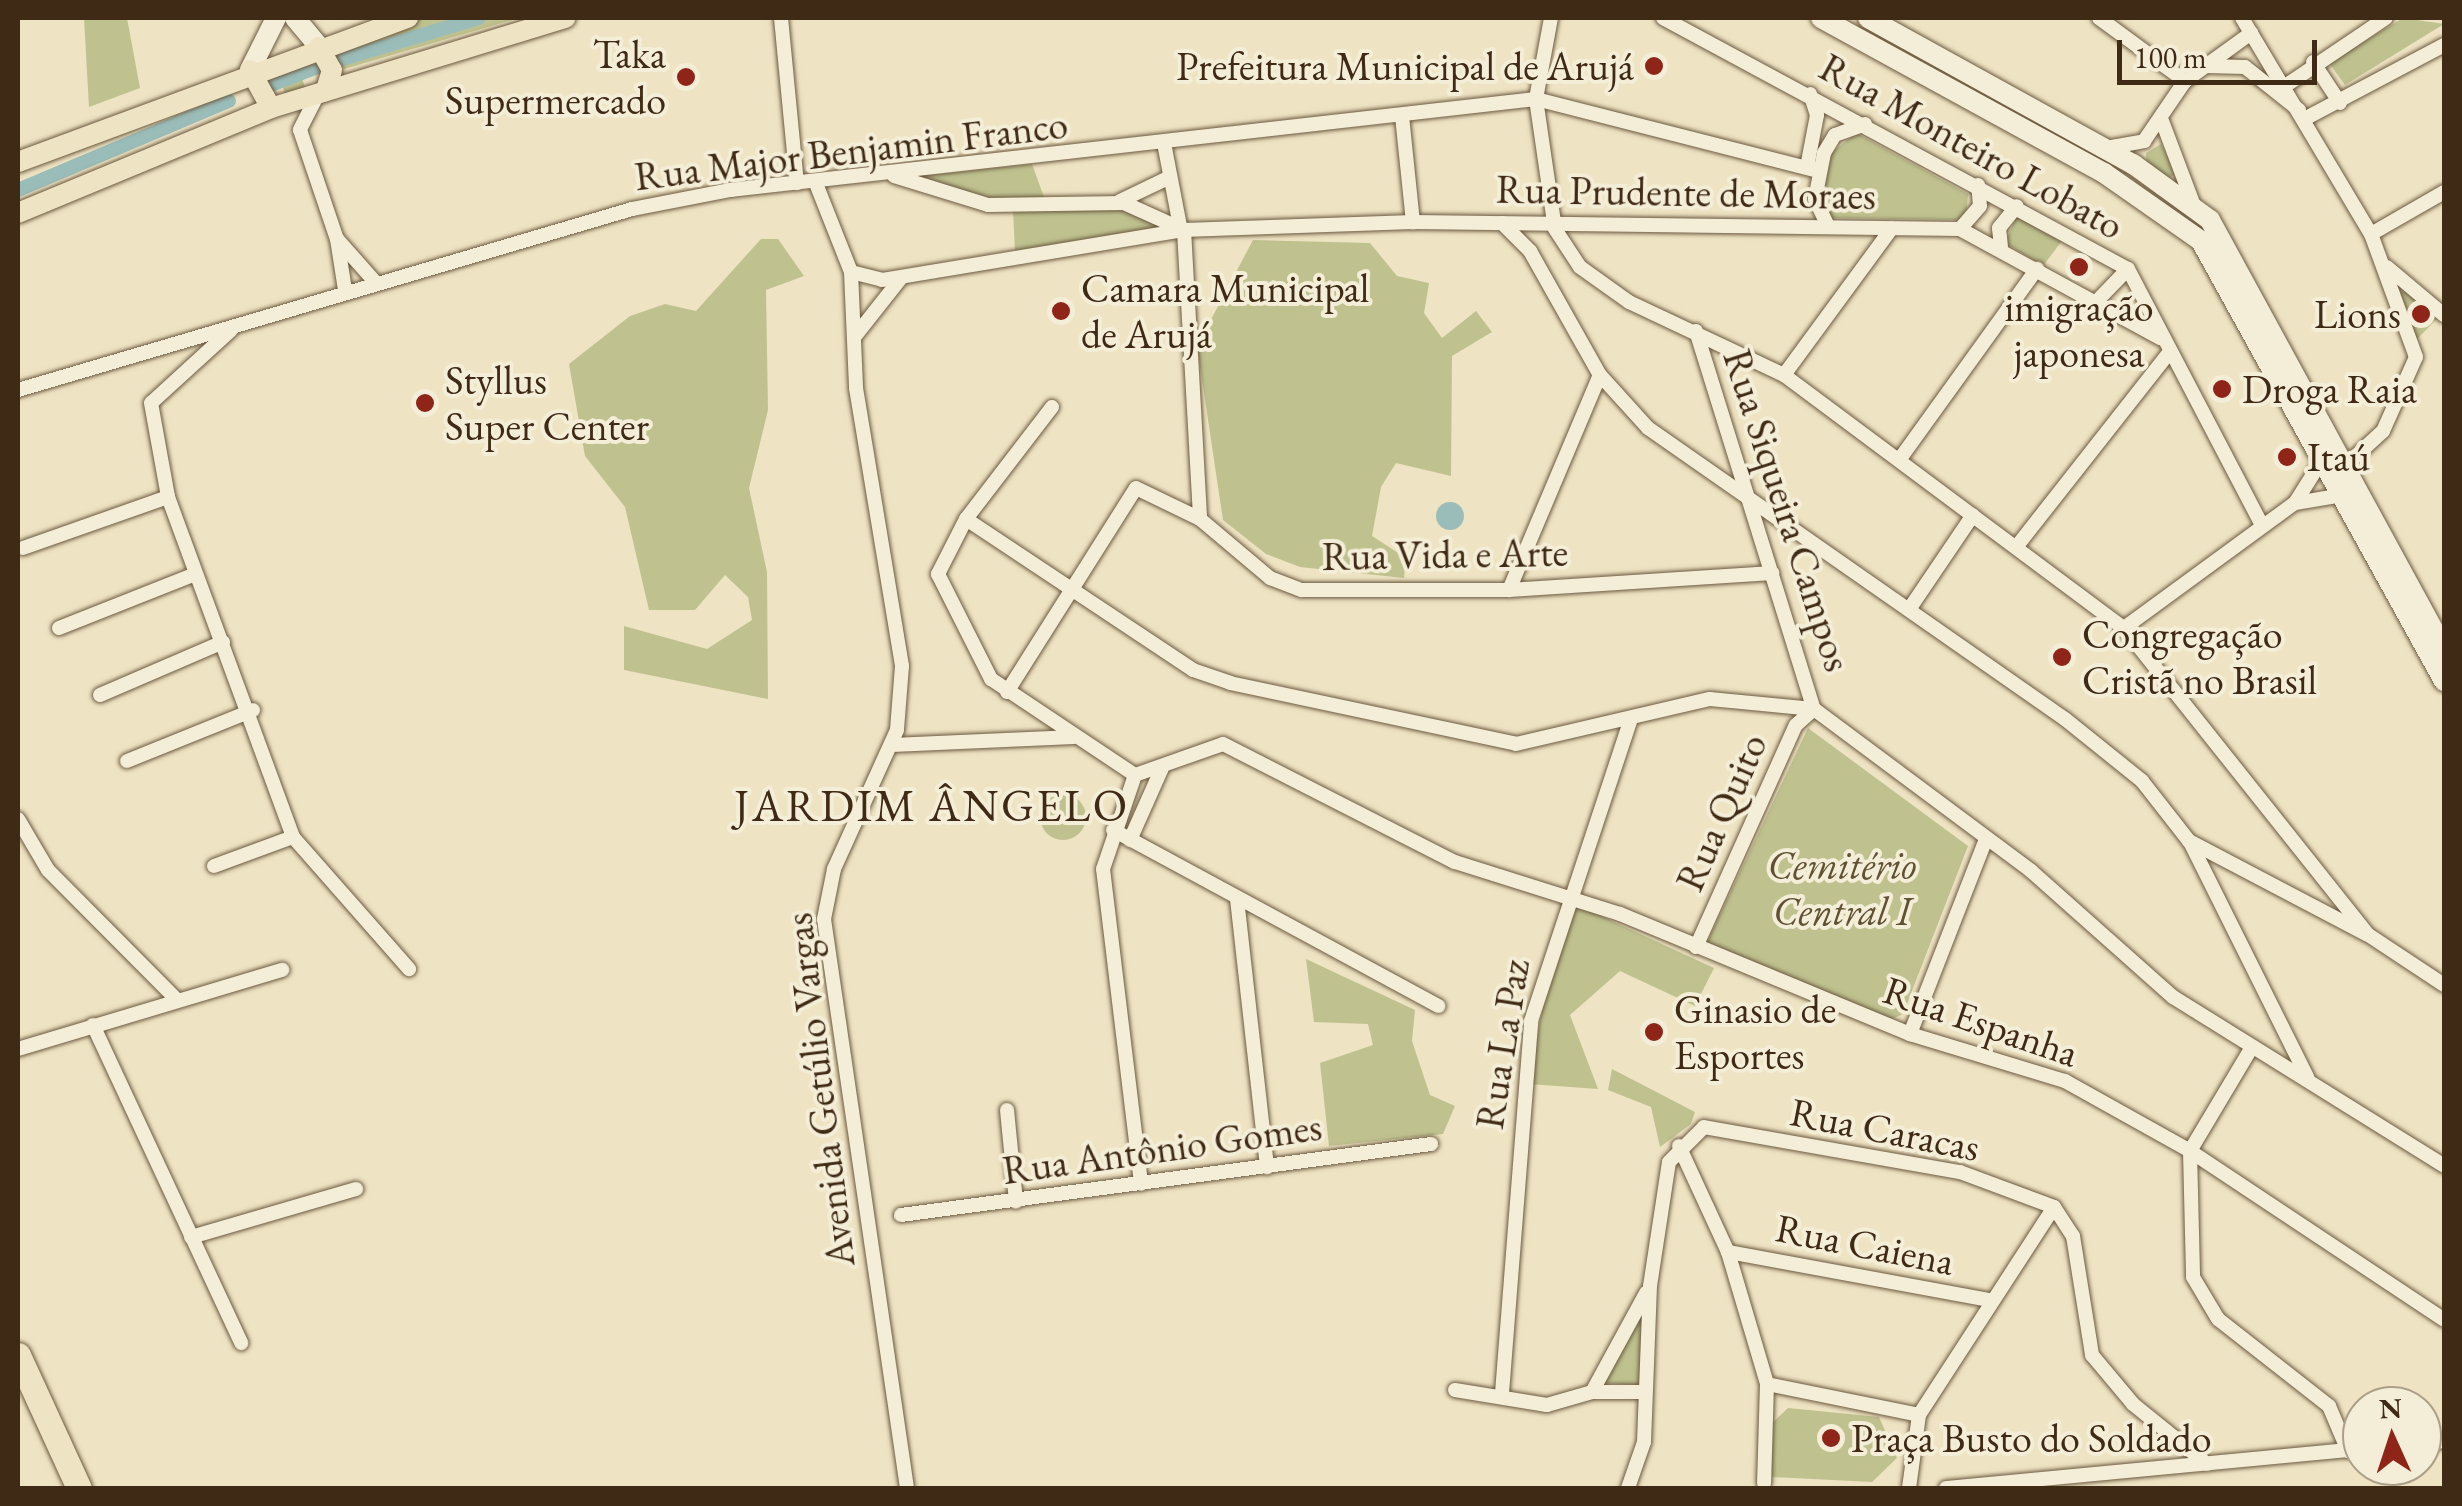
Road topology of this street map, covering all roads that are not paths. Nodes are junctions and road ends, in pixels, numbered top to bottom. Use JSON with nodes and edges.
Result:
{"nodes":[{"id":1,"x":276,"y":18,"type":"edge"},
{"id":2,"x":295,"y":18,"type":"edge"},
{"id":3,"x":408,"y":18,"type":"edge"},
{"id":4,"x":566,"y":18,"type":"edge"},
{"id":5,"x":781,"y":18,"type":"edge"},
{"id":6,"x":1551,"y":18,"type":"edge"},
{"id":7,"x":1663,"y":18,"type":"edge"},
{"id":8,"x":1821,"y":18,"type":"edge"},
{"id":9,"x":1868,"y":18,"type":"edge"},
{"id":10,"x":2099,"y":18,"type":"edge"},
{"id":11,"x":2242,"y":18,"type":"edge"},
{"id":12,"x":2386,"y":18,"type":"edge"},
{"id":13,"x":2252,"y":33,"type":"junction"},
{"id":14,"x":2444,"y":44,"type":"edge"},
{"id":15,"x":319,"y":47,"type":"junction"},
{"id":16,"x":2263,"y":57,"type":"junction"},
{"id":17,"x":2313,"y":62,"type":"junction"},
{"id":18,"x":2204,"y":66,"type":"junction"},
{"id":19,"x":2245,"y":68,"type":"junction"},
{"id":20,"x":250,"y":70,"type":"junction"},
{"id":21,"x":2185,"y":82,"type":"junction"},
{"id":22,"x":2288,"y":84,"type":"junction"},
{"id":23,"x":326,"y":90,"type":"junction"},
{"id":24,"x":1810,"y":94,"type":"junction"},
{"id":25,"x":1536,"y":99,"type":"junction"},
{"id":26,"x":2340,"y":103,"type":"junction"},
{"id":27,"x":271,"y":108,"type":"junction"},
{"id":28,"x":1402,"y":116,"type":"junction"},
{"id":29,"x":2308,"y":116,"type":"junction"},
{"id":30,"x":2162,"y":121,"type":"junction"},
{"id":31,"x":1864,"y":124,"type":"junction"},
{"id":32,"x":300,"y":130,"type":"junction"},
{"id":33,"x":1164,"y":143,"type":"junction"},
{"id":34,"x":2097,"y":157,"type":"junction"},
{"id":35,"x":18,"y":162,"type":"edge"},
{"id":36,"x":1813,"y":169,"type":"junction"},
{"id":37,"x":889,"y":174,"type":"junction"},
{"id":38,"x":1168,"y":178,"type":"junction"},
{"id":39,"x":815,"y":181,"type":"junction"},
{"id":40,"x":796,"y":184,"type":"junction"},
{"id":41,"x":1978,"y":185,"type":"junction"},
{"id":42,"x":2444,"y":192,"type":"edge"},
{"id":43,"x":1114,"y":202,"type":"junction"},
{"id":44,"x":2193,"y":204,"type":"junction"},
{"id":45,"x":2018,"y":206,"type":"junction"},
{"id":46,"x":18,"y":214,"type":"edge"},
{"id":47,"x":1413,"y":222,"type":"junction"},
{"id":48,"x":1501,"y":222,"type":"junction"},
{"id":49,"x":1828,"y":226,"type":"junction"},
{"id":50,"x":1892,"y":228,"type":"junction"},
{"id":51,"x":1555,"y":229,"type":"junction"},
{"id":52,"x":1960,"y":229,"type":"junction"},
{"id":53,"x":1184,"y":230,"type":"junction"},
{"id":54,"x":2371,"y":234,"type":"junction"},
{"id":55,"x":337,"y":239,"type":"junction"},
{"id":56,"x":2001,"y":247,"type":"junction"},
{"id":57,"x":2222,"y":254,"type":"junction"},
{"id":58,"x":2386,"y":266,"type":"junction"},
{"id":59,"x":2037,"y":269,"type":"junction"},
{"id":60,"x":2128,"y":269,"type":"junction"},
{"id":61,"x":852,"y":272,"type":"junction"},
{"id":62,"x":901,"y":278,"type":"junction"},
{"id":63,"x":376,"y":283,"type":"junction"},
{"id":64,"x":345,"y":290,"type":"junction"},
{"id":65,"x":2096,"y":302,"type":"junction"},
{"id":66,"x":2444,"y":314,"type":"edge"},
{"id":67,"x":232,"y":330,"type":"junction"},
{"id":68,"x":1696,"y":331,"type":"junction"},
{"id":69,"x":2160,"y":338,"type":"junction"},
{"id":70,"x":854,"y":340,"type":"junction"},
{"id":71,"x":2169,"y":353,"type":"junction"},
{"id":72,"x":1784,"y":375,"type":"junction"},
{"id":73,"x":1600,"y":376,"type":"junction"},
{"id":74,"x":18,"y":390,"type":"edge"},
{"id":75,"x":1052,"y":407,"type":"dead end"},
{"id":76,"x":2316,"y":428,"type":"junction"},
{"id":77,"x":1902,"y":456,"type":"junction"},
{"id":78,"x":2322,"y":457,"type":"junction"},
{"id":79,"x":2345,"y":466,"type":"junction"},
{"id":80,"x":1748,"y":492,"type":"junction"},
{"id":81,"x":2343,"y":495,"type":"junction"},
{"id":82,"x":168,"y":497,"type":"junction"},
{"id":83,"x":2295,"y":503,"type":"junction"},
{"id":84,"x":1973,"y":515,"type":"junction"},
{"id":85,"x":966,"y":519,"type":"junction"},
{"id":86,"x":1200,"y":519,"type":"junction"},
{"id":87,"x":2262,"y":525,"type":"junction"},
{"id":88,"x":2372,"y":531,"type":"junction"},
{"id":89,"x":2017,"y":546,"type":"junction"},
{"id":90,"x":23,"y":548,"type":"dead end"},
{"id":91,"x":1772,"y":574,"type":"junction"},
{"id":92,"x":193,"y":575,"type":"junction"},
{"id":93,"x":1071,"y":588,"type":"junction"},
{"id":94,"x":1509,"y":590,"type":"junction"},
{"id":95,"x":1910,"y":608,"type":"junction"},
{"id":96,"x":59,"y":628,"type":"dead end"},
{"id":97,"x":2124,"y":628,"type":"junction"},
{"id":98,"x":223,"y":642,"type":"junction"},
{"id":99,"x":2444,"y":649,"type":"edge"},
{"id":100,"x":2444,"y":681,"type":"edge"},
{"id":101,"x":1008,"y":692,"type":"junction"},
{"id":102,"x":100,"y":695,"type":"dead end"},
{"id":103,"x":1814,"y":709,"type":"junction"},
{"id":104,"x":252,"y":710,"type":"junction"},
{"id":105,"x":1632,"y":718,"type":"junction"},
{"id":106,"x":1074,"y":737,"type":"junction"},
{"id":107,"x":892,"y":746,"type":"junction"},
{"id":108,"x":127,"y":761,"type":"dead end"},
{"id":109,"x":1162,"y":768,"type":"junction"},
{"id":110,"x":1134,"y":775,"type":"junction"},
{"id":111,"x":18,"y":819,"type":"edge"},
{"id":112,"x":1113,"y":830,"type":"junction"},
{"id":113,"x":293,"y":837,"type":"junction"},
{"id":114,"x":1986,"y":839,"type":"junction"},
{"id":115,"x":1130,"y":840,"type":"junction"},
{"id":116,"x":2189,"y":841,"type":"junction"},
{"id":117,"x":214,"y":866,"type":"dead end"},
{"id":118,"x":1566,"y":894,"type":"junction"},
{"id":119,"x":1237,"y":899,"type":"junction"},
{"id":120,"x":2367,"y":934,"type":"junction"},
{"id":121,"x":1696,"y":946,"type":"junction"},
{"id":122,"x":409,"y":969,"type":"dead end"},
{"id":123,"x":282,"y":970,"type":"dead end"},
{"id":124,"x":2444,"y":985,"type":"edge"},
{"id":125,"x":176,"y":998,"type":"junction"},
{"id":126,"x":1439,"y":1006,"type":"dead end"},
{"id":127,"x":93,"y":1025,"type":"junction"},
{"id":128,"x":1910,"y":1034,"type":"junction"},
{"id":129,"x":2252,"y":1046,"type":"junction"},
{"id":130,"x":18,"y":1049,"type":"edge"},
{"id":131,"x":2307,"y":1077,"type":"junction"},
{"id":132,"x":1006,"y":1110,"type":"dead end"},
{"id":133,"x":1431,"y":1144,"type":"dead end"},
{"id":134,"x":1679,"y":1146,"type":"junction"},
{"id":135,"x":2190,"y":1150,"type":"junction"},
{"id":136,"x":1267,"y":1166,"type":"junction"},
{"id":137,"x":2444,"y":1166,"type":"edge"},
{"id":138,"x":1140,"y":1184,"type":"junction"},
{"id":139,"x":356,"y":1190,"type":"dead end"},
{"id":140,"x":1016,"y":1202,"type":"junction"},
{"id":141,"x":2054,"y":1207,"type":"junction"},
{"id":142,"x":902,"y":1215,"type":"dead end"},
{"id":143,"x":190,"y":1237,"type":"junction"},
{"id":144,"x":1728,"y":1252,"type":"junction"},
{"id":145,"x":1650,"y":1286,"type":"junction"},
{"id":146,"x":1990,"y":1300,"type":"junction"},
{"id":147,"x":2444,"y":1320,"type":"edge"},
{"id":148,"x":241,"y":1343,"type":"dead end"},
{"id":149,"x":18,"y":1355,"type":"edge"},
{"id":150,"x":18,"y":1366,"type":"edge"},
{"id":151,"x":1766,"y":1384,"type":"junction"},
{"id":152,"x":1455,"y":1390,"type":"dead end"},
{"id":153,"x":1592,"y":1392,"type":"junction"},
{"id":154,"x":1643,"y":1392,"type":"junction"},
{"id":155,"x":1502,"y":1393,"type":"junction"},
{"id":156,"x":1919,"y":1415,"type":"junction"},
{"id":157,"x":2342,"y":1428,"type":"edge"},
{"id":158,"x":2342,"y":1451,"type":"edge"},
{"id":159,"x":2207,"y":1464,"type":"junction"},
{"id":160,"x":1764,"y":1483,"type":"dead end"},
{"id":161,"x":66,"y":1488,"type":"edge"},
{"id":162,"x":79,"y":1488,"type":"edge"},
{"id":163,"x":907,"y":1488,"type":"edge"},
{"id":164,"x":1628,"y":1488,"type":"edge"},
{"id":165,"x":1908,"y":1488,"type":"edge"},
{"id":166,"x":1946,"y":1488,"type":"edge"}],
"edges":[{"from":1,"to":20,"type":"main road"},
{"from":2,"to":15,"type":"main road"},
{"from":3,"to":15,"type":"main road"},
{"from":4,"to":23,"type":"main road"},
{"from":5,"to":40,"type":"street"},
{"from":6,"to":25,"type":"street"},
{"from":7,"to":24,"type":"street","name":"Rua Monteiro Lobato"},
{"from":8,"to":34,"type":"main road"},
{"from":9,"to":34,"type":"main road"},
{"from":10,"to":21,"type":"street"},
{"from":11,"to":13,"type":"street"},
{"from":12,"to":17,"type":"street"},
{"from":13,"to":16,"type":"street"},
{"from":13,"to":18,"type":"street"},
{"from":14,"to":26,"type":"street"},
{"from":15,"to":20,"type":"main road"},
{"from":15,"to":23,"type":"main road"},
{"from":16,"to":19,"type":"street"},
{"from":16,"to":22,"type":"street"},
{"from":17,"to":22,"type":"street"},
{"from":17,"to":26,"type":"street"},
{"from":18,"to":19,"type":"street"},
{"from":18,"to":21,"type":"street"},
{"from":19,"to":29,"type":"street"},
{"from":20,"to":27,"type":"main road"},
{"from":20,"to":35,"type":"main road"},
{"from":21,"to":30,"type":"street"},
{"from":22,"to":29,"type":"street"},
{"from":23,"to":27,"type":"main road"},
{"from":23,"to":32,"type":"street"},
{"from":24,"to":31,"type":"street","name":"Rua Monteiro Lobato"},
{"from":24,"to":36,"type":"street"},
{"from":25,"to":28,"type":"street","name":"Rua Major Benjamin Franco"},
{"from":25,"to":36,"type":"street"},
{"from":25,"to":51,"type":"street"},
{"from":26,"to":29,"type":"street"},
{"from":27,"to":32,"type":"street"},
{"from":27,"to":46,"type":"main road"},
{"from":28,"to":33,"type":"street","name":"Rua Major Benjamin Franco"},
{"from":28,"to":47,"type":"street"},
{"from":29,"to":54,"type":"street"},
{"from":30,"to":34,"type":"street"},
{"from":30,"to":44,"type":"street"},
{"from":31,"to":36,"type":"street"},
{"from":31,"to":41,"type":"street","name":"Rua Monteiro Lobato"},
{"from":32,"to":55,"type":"street"},
{"from":33,"to":37,"type":"street","name":"Rua Major Benjamin Franco"},
{"from":33,"to":38,"type":"street"},
{"from":34,"to":44,"type":"main road"},
{"from":34,"to":57,"type":"main road"},
{"from":36,"to":49,"type":"street"},
{"from":37,"to":39,"type":"street","name":"Rua Major Benjamin Franco"},
{"from":37,"to":43,"type":"street"},
{"from":38,"to":43,"type":"street"},
{"from":38,"to":53,"type":"street"},
{"from":39,"to":40,"type":"street","name":"Rua Major Benjamin Franco"},
{"from":39,"to":61,"type":"street","name":"Avenida Getúlio Vargas"},
{"from":40,"to":63,"type":"street","name":"Rua Major Benjamin Franco"},
{"from":41,"to":45,"type":"street","name":"Rua Monteiro Lobato"},
{"from":41,"to":52,"type":"street"},
{"from":42,"to":54,"type":"street"},
{"from":43,"to":53,"type":"street"},
{"from":44,"to":57,"type":"main road"},
{"from":45,"to":56,"type":"street"},
{"from":45,"to":60,"type":"street","name":"Rua Monteiro Lobato"},
{"from":47,"to":48,"type":"street","name":"Rua Prudente de Moraes"},
{"from":47,"to":53,"type":"street","name":"Rua Prudente de Moraes"},
{"from":48,"to":51,"type":"street","name":"Rua Prudente de Moraes"},
{"from":48,"to":73,"type":"street"},
{"from":49,"to":50,"type":"street","name":"Rua Prudente de Moraes"},
{"from":49,"to":51,"type":"street","name":"Rua Prudente de Moraes"},
{"from":50,"to":52,"type":"street","name":"Rua Prudente de Moraes"},
{"from":50,"to":72,"type":"street"},
{"from":51,"to":68,"type":"street"},
{"from":52,"to":56,"type":"street","name":"Rua Prudente de Moraes"},
{"from":53,"to":62,"type":"street","name":"Rua Prudente de Moraes"},
{"from":53,"to":86,"type":"street"},
{"from":54,"to":58,"type":"street"},
{"from":55,"to":63,"type":"street"},
{"from":55,"to":64,"type":"street"},
{"from":56,"to":59,"type":"street","name":"Rua Prudente de Moraes"},
{"from":57,"to":76,"type":"main road"},
{"from":58,"to":66,"type":"street"},
{"from":58,"to":79,"type":"street"},
{"from":59,"to":65,"type":"street","name":"Rua Prudente de Moraes"},
{"from":59,"to":77,"type":"street"},
{"from":60,"to":65,"type":"street"},
{"from":60,"to":69,"type":"street","name":"Rua Monteiro Lobato"},
{"from":61,"to":62,"type":"street","name":"Rua Prudente de Moraes"},
{"from":61,"to":70,"type":"street","name":"Avenida Getúlio Vargas"},
{"from":62,"to":70,"type":"street"},
{"from":63,"to":64,"type":"street","name":"Rua Major Benjamin Franco"},
{"from":64,"to":67,"type":"street","name":"Rua Major Benjamin Franco"},
{"from":65,"to":69,"type":"street","name":"Rua Prudente de Moraes"},
{"from":67,"to":74,"type":"street","name":"Rua Major Benjamin Franco"},
{"from":67,"to":82,"type":"street"},
{"from":68,"to":72,"type":"street"},
{"from":68,"to":80,"type":"street","name":"Rua Siqueira Campos"},
{"from":69,"to":71,"type":"street","name":"Rua Monteiro Lobato"},
{"from":70,"to":107,"type":"street","name":"Avenida Getúlio Vargas"},
{"from":71,"to":87,"type":"street","name":"Rua Monteiro Lobato"},
{"from":71,"to":89,"type":"street"},
{"from":72,"to":77,"type":"street"},
{"from":73,"to":80,"type":"street"},
{"from":73,"to":94,"type":"street"},
{"from":75,"to":85,"type":"street"},
{"from":76,"to":78,"type":"main road"},
{"from":76,"to":79,"type":"main road"},
{"from":77,"to":84,"type":"street"},
{"from":78,"to":81,"type":"main road"},
{"from":78,"to":83,"type":"street"},
{"from":79,"to":88,"type":"main road"},
{"from":80,"to":91,"type":"street","name":"Rua Siqueira Campos"},
{"from":80,"to":95,"type":"street"},
{"from":81,"to":83,"type":"street"},
{"from":81,"to":88,"type":"main road"},
{"from":82,"to":90,"type":"street"},
{"from":82,"to":92,"type":"street"},
{"from":83,"to":87,"type":"street"},
{"from":84,"to":89,"type":"street"},
{"from":84,"to":95,"type":"street"},
{"from":85,"to":93,"type":"street"},
{"from":85,"to":101,"type":"street"},
{"from":86,"to":93,"type":"street","name":"Rua Vida e Arte"},
{"from":86,"to":94,"type":"street","name":"Rua Vida e Arte"},
{"from":87,"to":97,"type":"street"},
{"from":88,"to":99,"type":"main road"},
{"from":88,"to":100,"type":"main road"},
{"from":89,"to":97,"type":"street"},
{"from":91,"to":94,"type":"street","name":"Rua Vida e Arte"},
{"from":91,"to":103,"type":"street","name":"Rua Siqueira Campos"},
{"from":92,"to":96,"type":"street"},
{"from":92,"to":98,"type":"street"},
{"from":93,"to":101,"type":"street"},
{"from":93,"to":105,"type":"street"},
{"from":95,"to":116,"type":"street"},
{"from":97,"to":120,"type":"street"},
{"from":98,"to":102,"type":"street"},
{"from":98,"to":104,"type":"street"},
{"from":101,"to":106,"type":"street"},
{"from":103,"to":105,"type":"street"},
{"from":103,"to":114,"type":"street"},
{"from":103,"to":121,"type":"street","name":"Rua Quito"},
{"from":104,"to":108,"type":"street"},
{"from":104,"to":113,"type":"street"},
{"from":105,"to":118,"type":"street","name":"Rua La Paz"},
{"from":106,"to":107,"type":"street"},
{"from":106,"to":110,"type":"street"},
{"from":107,"to":163,"type":"street","name":"Avenida Getúlio Vargas"},
{"from":109,"to":110,"type":"street","name":"Rua Espanha"},
{"from":109,"to":115,"type":"street"},
{"from":109,"to":118,"type":"street","name":"Rua Espanha"},
{"from":110,"to":112,"type":"street"},
{"from":111,"to":125,"type":"street"},
{"from":112,"to":115,"type":"street"},
{"from":112,"to":138,"type":"street"},
{"from":113,"to":117,"type":"street"},
{"from":113,"to":122,"type":"street"},
{"from":114,"to":128,"type":"street"},
{"from":114,"to":129,"type":"street"},
{"from":115,"to":119,"type":"street"},
{"from":116,"to":120,"type":"street"},
{"from":116,"to":131,"type":"street"},
{"from":118,"to":121,"type":"street","name":"Rua Espanha"},
{"from":118,"to":155,"type":"street","name":"Rua La Paz"},
{"from":119,"to":126,"type":"street"},
{"from":119,"to":136,"type":"street"},
{"from":120,"to":124,"type":"street"},
{"from":121,"to":128,"type":"street","name":"Rua Espanha"},
{"from":123,"to":125,"type":"street"},
{"from":125,"to":127,"type":"street"},
{"from":127,"to":130,"type":"street"},
{"from":127,"to":143,"type":"street"},
{"from":128,"to":135,"type":"street","name":"Rua Espanha"},
{"from":129,"to":131,"type":"street"},
{"from":129,"to":135,"type":"street"},
{"from":131,"to":137,"type":"street"},
{"from":132,"to":140,"type":"street"},
{"from":133,"to":136,"type":"street","name":"Rua Antônio Gomes"},
{"from":134,"to":141,"type":"street","name":"Rua Caracas"},
{"from":134,"to":144,"type":"street"},
{"from":134,"to":145,"type":"street"},
{"from":135,"to":147,"type":"street","name":"Rua Espanha"},
{"from":135,"to":157,"type":"street"},
{"from":136,"to":138,"type":"street","name":"Rua Antônio Gomes"},
{"from":138,"to":140,"type":"street","name":"Rua Antônio Gomes"},
{"from":139,"to":143,"type":"street"},
{"from":140,"to":142,"type":"street","name":"Rua Antônio Gomes"},
{"from":141,"to":146,"type":"street"},
{"from":141,"to":159,"type":"street"},
{"from":143,"to":148,"type":"street"},
{"from":144,"to":146,"type":"street","name":"Rua Caiena"},
{"from":144,"to":151,"type":"street"},
{"from":145,"to":153,"type":"street"},
{"from":145,"to":154,"type":"street"},
{"from":146,"to":156,"type":"street"},
{"from":149,"to":162,"type":"highway"},
{"from":150,"to":161,"type":"main road"},
{"from":151,"to":156,"type":"street"},
{"from":151,"to":160,"type":"street"},
{"from":152,"to":155,"type":"street"},
{"from":153,"to":154,"type":"street"},
{"from":153,"to":155,"type":"street"},
{"from":154,"to":164,"type":"street"},
{"from":156,"to":165,"type":"street"},
{"from":158,"to":159,"type":"street"},
{"from":159,"to":166,"type":"street"}]}
